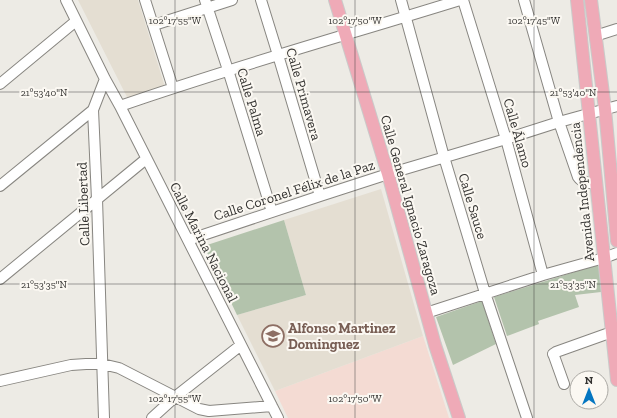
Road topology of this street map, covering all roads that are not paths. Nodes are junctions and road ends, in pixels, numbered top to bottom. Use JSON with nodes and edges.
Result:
{"nodes":[{"id":1,"x":66,"y":0,"type":"edge"},
{"id":2,"x":145,"y":0,"type":"edge"},
{"id":3,"x":232,"y":0,"type":"edge"},
{"id":4,"x":261,"y":0,"type":"edge"},
{"id":5,"x":335,"y":0,"type":"edge"},
{"id":6,"x":401,"y":0,"type":"edge"},
{"id":7,"x":462,"y":0,"type":"edge"},
{"id":8,"x":524,"y":0,"type":"edge"},
{"id":9,"x":577,"y":0,"type":"edge"},
{"id":10,"x":591,"y":0,"type":"edge"},
{"id":11,"x":206,"y":4,"type":"edge"},
{"id":12,"x":406,"y":16,"type":"junction"},
{"id":13,"x":76,"y":21,"type":"junction"},
{"id":14,"x":154,"y":25,"type":"junction"},
{"id":15,"x":617,"y":29,"type":"edge"},
{"id":16,"x":346,"y":34,"type":"junction"},
{"id":17,"x":595,"y":36,"type":"junction"},
{"id":18,"x":278,"y":55,"type":"junction"},
{"id":19,"x":228,"y":70,"type":"junction"},
{"id":20,"x":105,"y":79,"type":"junction"},
{"id":21,"x":0,"y":84,"type":"edge"},
{"id":22,"x":173,"y":88,"type":"junction"},
{"id":23,"x":120,"y":106,"type":"junction"},
{"id":24,"x":617,"y":106,"type":"edge"},
{"id":25,"x":605,"y":109,"type":"junction"},
{"id":26,"x":93,"y":110,"type":"junction"},
{"id":27,"x":590,"y":113,"type":"junction"},
{"id":28,"x":559,"y":122,"type":"junction"},
{"id":29,"x":506,"y":139,"type":"junction"},
{"id":30,"x":444,"y":157,"type":"junction"},
{"id":31,"x":146,"y":159,"type":"junction"},
{"id":32,"x":388,"y":174,"type":"junction"},
{"id":33,"x":614,"y":181,"type":"edge"},
{"id":34,"x":597,"y":184,"type":"junction"},
{"id":35,"x":0,"y":186,"type":"edge"},
{"id":36,"x":320,"y":196,"type":"junction"},
{"id":37,"x":97,"y":199,"type":"junction"},
{"id":38,"x":272,"y":212,"type":"junction"},
{"id":39,"x":188,"y":240,"type":"junction"},
{"id":40,"x":617,"y":241,"type":"edge"},
{"id":41,"x":617,"y":253,"type":"edge"},
{"id":42,"x":604,"y":258,"type":"junction"},
{"id":43,"x":543,"y":275,"type":"junction"},
{"id":44,"x":0,"y":279,"type":"edge"},
{"id":45,"x":485,"y":293,"type":"junction"},
{"id":46,"x":426,"y":313,"type":"junction"},
{"id":47,"x":612,"y":332,"type":"junction"},
{"id":48,"x":241,"y":345,"type":"junction"},
{"id":49,"x":102,"y":364,"type":"junction"},
{"id":50,"x":617,"y":380,"type":"edge"},
{"id":51,"x":0,"y":381,"type":"edge"},
{"id":52,"x":564,"y":384,"type":"dead end"},
{"id":53,"x":175,"y":397,"type":"junction"},
{"id":54,"x":272,"y":406,"type":"junction"},
{"id":55,"x":104,"y":418,"type":"edge"},
{"id":56,"x":152,"y":418,"type":"edge"},
{"id":57,"x":278,"y":418,"type":"edge"},
{"id":58,"x":459,"y":418,"type":"edge"},
{"id":59,"x":527,"y":418,"type":"edge"}],
"edges":[{"from":1,"to":13,"type":"street"},
{"from":2,"to":14,"type":"street"},
{"from":3,"to":11,"type":"street"},
{"from":4,"to":18,"type":"street","name":"Calle Primavera"},
{"from":5,"to":16,"type":"main road","name":"Calle General Ignacio Zaragoza"},
{"from":6,"to":12,"type":"street","name":"Calle Sauce"},
{"from":7,"to":12,"type":"street"},
{"from":7,"to":29,"type":"street","name":"Calle Álamo"},
{"from":8,"to":28,"type":"street"},
{"from":9,"to":27,"type":"main road","name":"Avenida Independencia"},
{"from":10,"to":17,"type":"main road"},
{"from":11,"to":14,"type":"street"},
{"from":11,"to":19,"type":"street","name":"Calle Palma"},
{"from":12,"to":16,"type":"street"},
{"from":12,"to":30,"type":"street","name":"Calle Sauce"},
{"from":13,"to":20,"type":"street"},
{"from":13,"to":21,"type":"street"},
{"from":14,"to":22,"type":"street"},
{"from":15,"to":17,"type":"street"},
{"from":16,"to":18,"type":"street"},
{"from":16,"to":32,"type":"main road","name":"Calle General Ignacio Zaragoza"},
{"from":17,"to":25,"type":"main road"},
{"from":18,"to":19,"type":"street"},
{"from":18,"to":36,"type":"street","name":"Calle Primavera"},
{"from":19,"to":22,"type":"street"},
{"from":19,"to":38,"type":"street","name":"Calle Palma"},
{"from":20,"to":23,"type":"street","name":"Calle Marina Nacional"},
{"from":20,"to":26,"type":"street","name":"Calle Libertad"},
{"from":22,"to":23,"type":"street"},
{"from":23,"to":31,"type":"street","name":"Calle Marina Nacional"},
{"from":24,"to":25,"type":"street","name":"Calle Coronel Félix de la Paz"},
{"from":25,"to":27,"type":"street","name":"Calle Coronel Félix de la Paz"},
{"from":25,"to":33,"type":"main road"},
{"from":26,"to":35,"type":"street"},
{"from":26,"to":37,"type":"street","name":"Calle Libertad"},
{"from":27,"to":28,"type":"street","name":"Calle Coronel Félix de la Paz"},
{"from":27,"to":34,"type":"main road","name":"Avenida Independencia"},
{"from":28,"to":29,"type":"street","name":"Calle Coronel Félix de la Paz"},
{"from":28,"to":34,"type":"street"},
{"from":29,"to":30,"type":"street","name":"Calle Coronel Félix de la Paz"},
{"from":29,"to":43,"type":"street","name":"Calle Álamo"},
{"from":30,"to":32,"type":"street","name":"Calle Coronel Félix de la Paz"},
{"from":30,"to":45,"type":"street","name":"Calle Sauce"},
{"from":31,"to":37,"type":"street"},
{"from":31,"to":39,"type":"street","name":"Calle Marina Nacional"},
{"from":32,"to":36,"type":"street","name":"Calle Coronel Félix de la Paz"},
{"from":32,"to":46,"type":"main road","name":"Calle General Ignacio Zaragoza"},
{"from":33,"to":40,"type":"main road"},
{"from":34,"to":42,"type":"main road","name":"Avenida Independencia"},
{"from":36,"to":38,"type":"street","name":"Calle Coronel Félix de la Paz"},
{"from":37,"to":44,"type":"street"},
{"from":37,"to":49,"type":"street","name":"Calle Libertad"},
{"from":38,"to":39,"type":"street","name":"Calle Coronel Félix de la Paz"},
{"from":39,"to":48,"type":"street","name":"Calle Marina Nacional"},
{"from":41,"to":42,"type":"street"},
{"from":42,"to":43,"type":"street"},
{"from":42,"to":47,"type":"main road","name":"Avenida Independencia"},
{"from":43,"to":45,"type":"street"},
{"from":45,"to":46,"type":"street"},
{"from":45,"to":59,"type":"street","name":"Calle Sauce"},
{"from":46,"to":58,"type":"main road","name":"Calle General Ignacio Zaragoza"},
{"from":47,"to":50,"type":"main road","name":"Avenida Independencia"},
{"from":47,"to":52,"type":"street"},
{"from":48,"to":53,"type":"street"},
{"from":48,"to":54,"type":"street","name":"Calle Marina Nacional"},
{"from":49,"to":51,"type":"street"},
{"from":49,"to":53,"type":"street"},
{"from":49,"to":55,"type":"street","name":"Calle Libertad"},
{"from":53,"to":54,"type":"street"},
{"from":53,"to":56,"type":"street"},
{"from":54,"to":57,"type":"street","name":"Calle Marina Nacional"}]}
